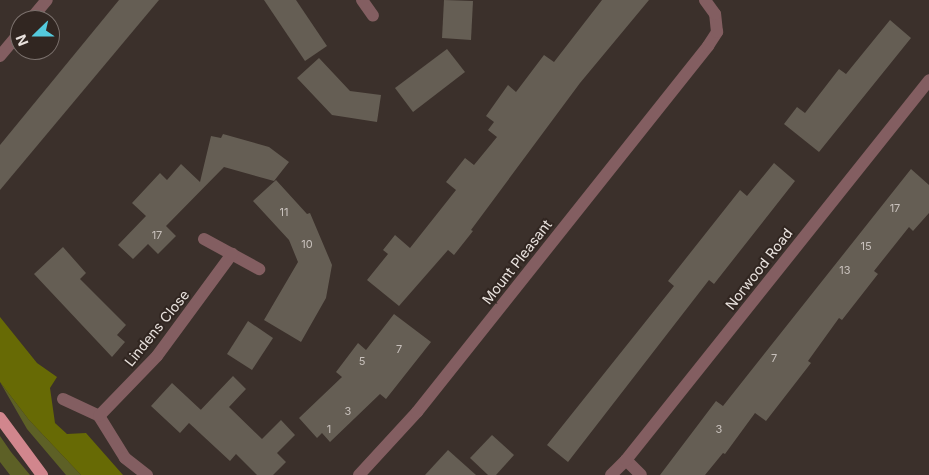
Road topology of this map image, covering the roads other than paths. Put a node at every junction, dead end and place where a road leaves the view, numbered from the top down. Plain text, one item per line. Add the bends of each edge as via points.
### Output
1 (47, 0) edge
2 (362, 0) edge
3 (705, 0) edge
4 (38, 10) edge
5 (372, 16) dead end
6 (10, 44) edge
7 (0, 56) edge
8 (929, 80) edge
9 (204, 239) dead end
10 (232, 254) junction
11 (259, 268) dead end
12 (63, 399) dead end
13 (99, 416) junction
14 (0, 418) edge
15 (626, 460) junction
16 (42, 475) edge
17 (146, 475) edge
18 (359, 475) edge
19 (611, 475) edge
20 (642, 475) edge

1 - 4 street
2 - 5 street
3 - 18 street, Mount Pleasant via 716,14 717,32 422,405
6 - 7 street
8 - 15 street, Norwood Road
9 - 10 street
10 - 11 street
10 - 13 street, Lindens Close via 157,356
12 - 13 street
13 - 17 street via 125,458
14 - 16 main road
15 - 19 street, Norwood Road
15 - 20 street

